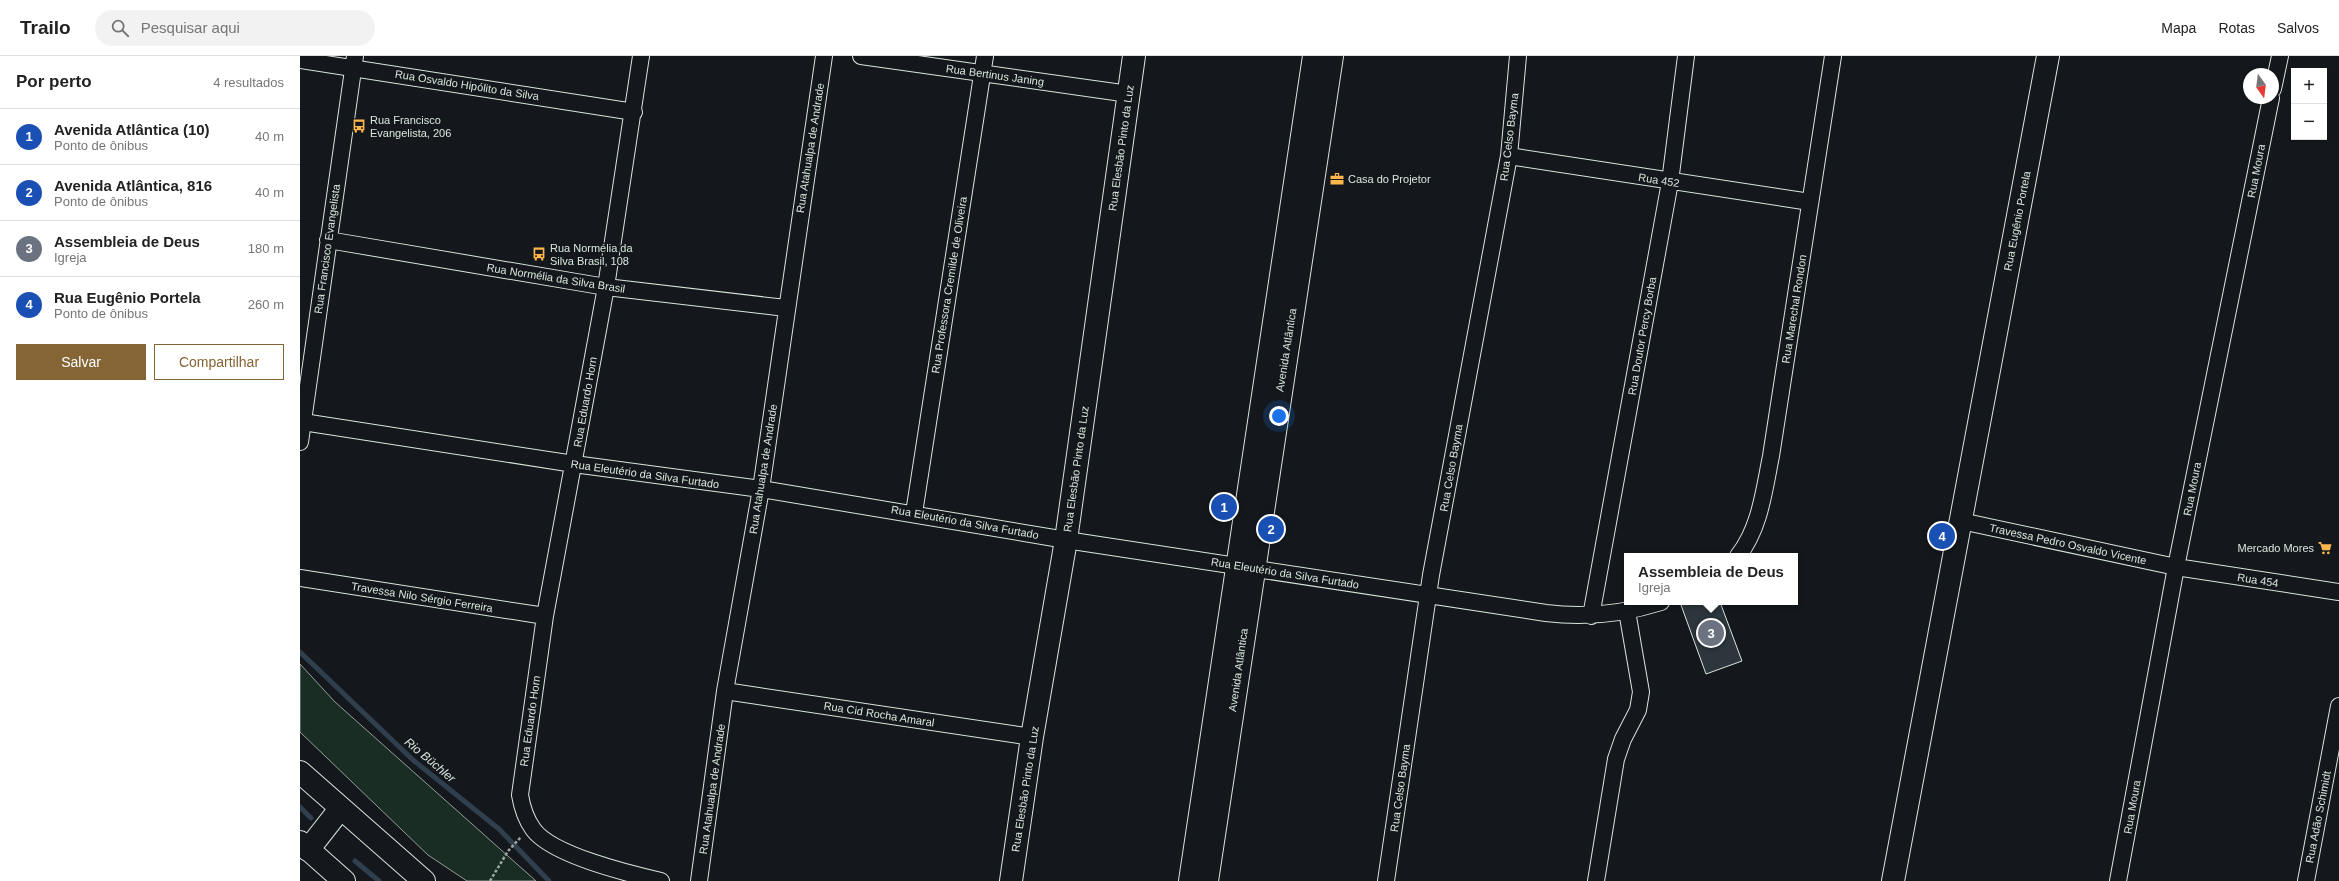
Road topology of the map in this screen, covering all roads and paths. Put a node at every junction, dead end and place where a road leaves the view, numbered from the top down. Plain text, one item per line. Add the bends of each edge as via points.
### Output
1 (641, 56) edge
2 (824, 56) edge
3 (861, 56) edge
4 (985, 56) edge
5 (1134, 56) edge
6 (1314, 56) edge
7 (1332, 56) edge
8 (1518, 56) edge
9 (1686, 56) edge
10 (1833, 56) edge
11 (2048, 56) edge
12 (2280, 56) edge
13 (300, 60) edge
14 (355, 62) edge
15 (2277, 68) edge
16 (983, 74) junction
17 (1129, 94) junction
18 (1316, 98) junction
19 (2270, 104) edge
20 (634, 112) junction
21 (1509, 156) junction
22 (1670, 182) junction
23 (1810, 202) junction
24 (328, 240) junction
25 (606, 287) junction
26 (786, 308) junction
27 (303, 422) junction
28 (300, 442) edge
29 (574, 464) junction
30 (761, 489) junction
31 (914, 513) junction
32 (1961, 521) junction
33 (1066, 540) junction
34 (1740, 553) edge
35 (1245, 567) junction
36 (2176, 567) junction
37 (300, 578) edge
38 (2339, 592) edge
39 (1428, 596) junction
40 (1650, 605) edge
41 (1627, 611) junction
42 (545, 616) junction
43 (1591, 616) junction
44 (725, 691) junction
45 (2339, 706) edge
46 (1032, 737) junction
47 (300, 772) edge
48 (1212, 791) junction
49 (340, 809) junction
50 (520, 838) dead end
51 (303, 851) edge
52 (344, 881) edge
53 (424, 881) edge
54 (490, 881) edge
55 (661, 881) edge
56 (699, 881) edge
57 (1011, 881) edge
58 (1190, 881) edge
59 (1207, 881) edge
60 (1386, 881) edge
61 (1596, 881) edge
62 (1892, 881) edge
63 (2118, 881) edge
64 (2306, 881) edge

1 - 20 street, Rua Eduardo Horn
2 - 26 street, Rua Atahualpa de Andrade
3 - 16 street, Rua Bertinus Janing
4 - 16 street, Rua Professora Cremilde de Oliveira
5 - 17 street, Rua Elesbão Pinto da Luz
6 - 18 street, Avenida Atlântica
7 - 18 street, Avenida Atlântica
8 - 21 street, Rua Celso Bayma
9 - 22 street, Rua Doutor Percy Borba
10 - 23 street, Rua Marechal Rondon
11 - 32 street, Rua Eugênio Portela
12 - 15 street
13 - 14 street, Rua Osvaldo Hipólito da Silva
14 - 20 street, Rua Osvaldo Hipólito da Silva
14 - 24 street, Rua Francisco Evangelista
16 - 17 street, Rua Bertinus Janing
16 - 31 street, Rua Professora Cremilde de Oliveira
17 - 33 street, Rua Elesbão Pinto da Luz
18 - 35 street, Avenida Atlântica
19 - 36 street, Rua Moura
20 - 25 street, Rua Eduardo Horn
21 - 22 street, Rua 452
21 - 39 street, Rua Celso Bayma
22 - 23 street, Rua 452
22 - 43 street, Rua Doutor Percy Borba
23 - 34 street, Rua Marechal Rondon via 1766,485 1752,532
24 - 25 street, Rua Normélia da Silva Brasil
24 - 27 street, Rua Francisco Evangelista
25 - 26 street, Rua Normélia da Silva Brasil
25 - 29 street, Rua Eduardo Horn
26 - 30 street, Rua Atahualpa de Andrade
27 - 28 street, Rua Francisco Evangelista
27 - 29 street, Rua Eleutério da Silva Furtado
29 - 30 street, Rua Eleutério da Silva Furtado
29 - 42 street, Rua Eduardo Horn
30 - 31 street, Rua Eleutério da Silva Furtado
30 - 44 street, Rua Atahualpa de Andrade
31 - 33 street, Rua Eleutério da Silva Furtado
32 - 36 street, Travessa Pedro Osvaldo Vicente
32 - 62 street, Rua Eugênio Portela
33 - 35 street, Rua Eleutério da Silva Furtado
33 - 46 street, Rua Elesbão Pinto da Luz
35 - 39 street, Rua Eleutério da Silva Furtado
35 - 48 street, Avenida Atlântica
36 - 38 street, Rua 454
36 - 63 street, Rua Moura
37 - 42 street, Travessa Nilo Sérgio Ferreira
39 - 43 street, Rua Eleutério da Silva Furtado via 1546,613
39 - 60 street, Rua Celso Bayma
40 - 41 street
41 - 43 street, Rua Eleutério da Silva Furtado
41 - 61 street via 1641,692 1638,710 1623,739 1616,760
42 - 55 street, Rua Eduardo Horn via 520,795 522,808 533,830 558,847 593,862
44 - 46 street, Rua Cid Rocha Amaral
44 - 56 street, Rua Atahualpa de Andrade
45 - 64 street, Rua Adão Schimidt
46 - 57 street, Rua Elesbão Pinto da Luz
47 - 49 street
48 - 58 street, Avenida Atlântica
48 - 59 street, Avenida Atlântica
49 - 51 street
49 - 53 street
50 - 54 path via 508,851
51 - 52 street

